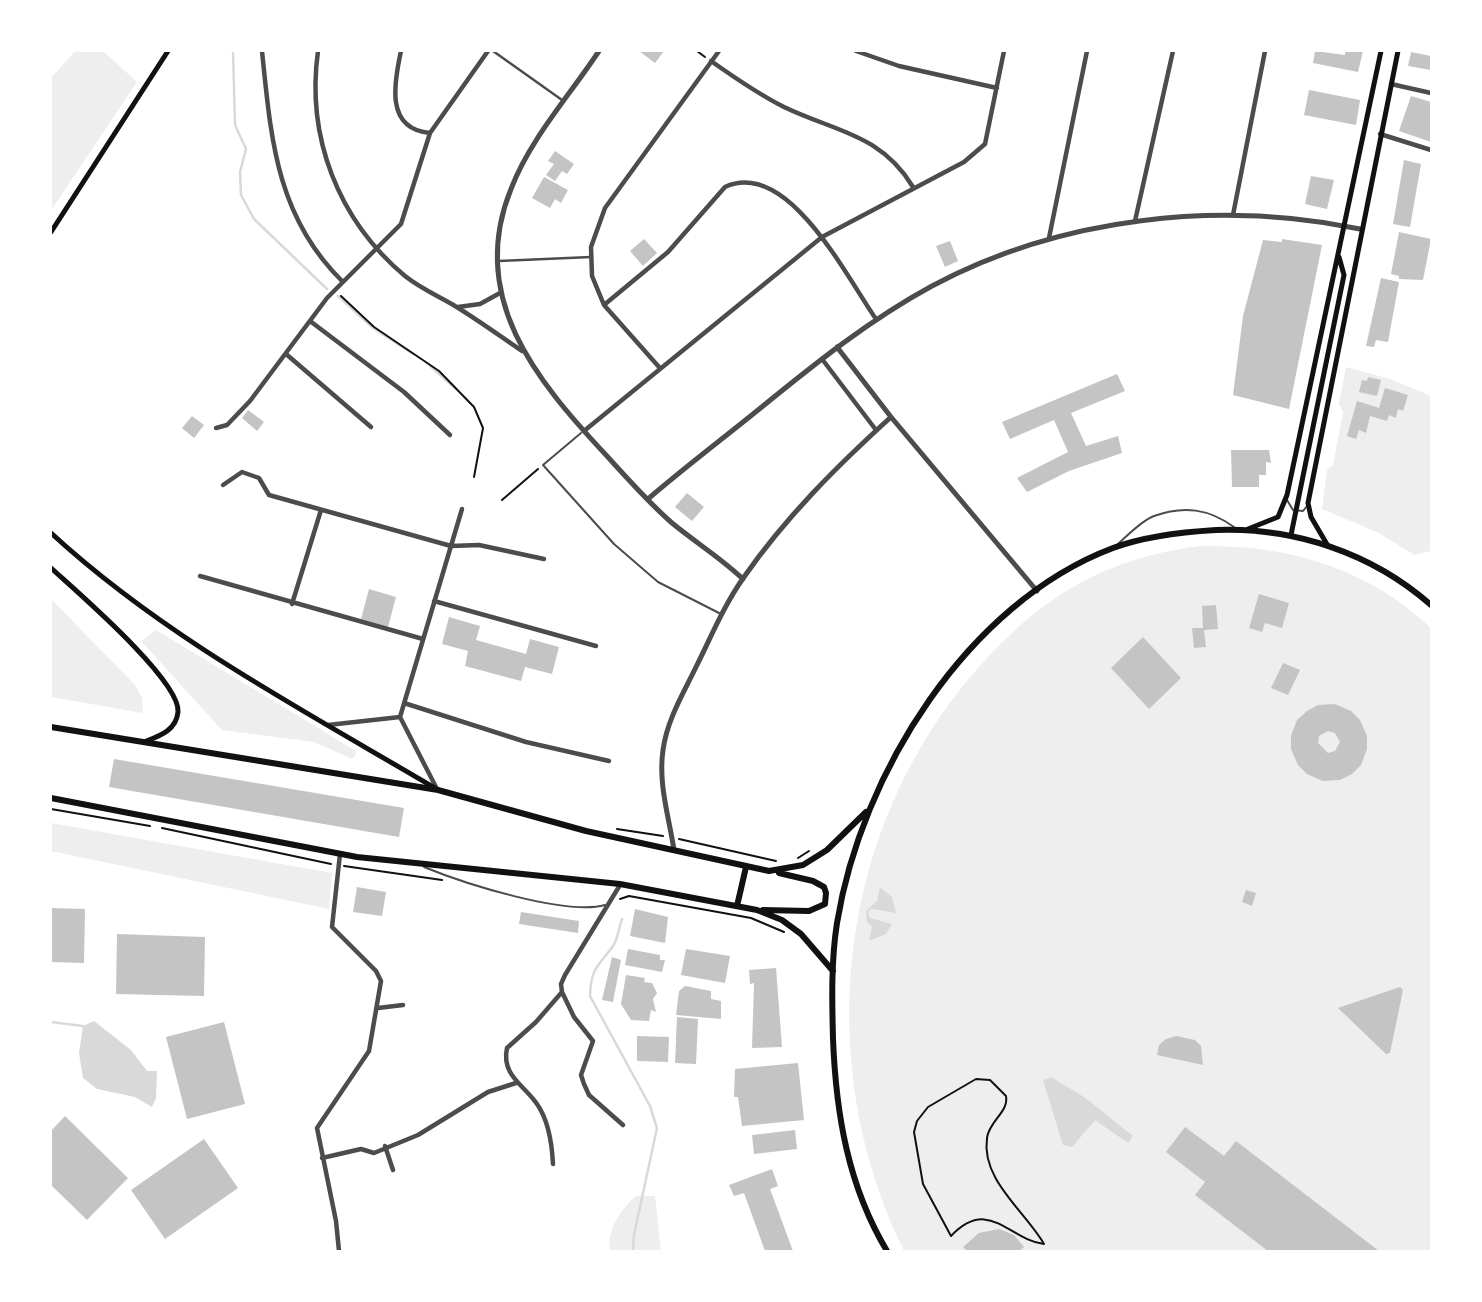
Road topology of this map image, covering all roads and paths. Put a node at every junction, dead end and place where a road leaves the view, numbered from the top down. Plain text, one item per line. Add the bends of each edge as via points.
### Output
1 (169, 51) edge
2 (262, 51) edge
3 (318, 51) edge
4 (401, 51) edge
5 (488, 51) edge
6 (494, 51) edge
7 (599, 51) edge
8 (697, 51) edge
9 (719, 51) edge
10 (856, 51) edge
11 (1003, 51) edge
12 (1087, 51) edge
13 (1173, 51) edge
14 (1265, 51) edge
15 (1381, 51) edge
16 (1398, 51) edge
17 (711, 61) junction
18 (1391, 84) junction
19 (997, 88) junction
20 (1431, 93) edge
21 (565, 102) junction
22 (430, 133) junction
23 (1380, 134) junction
24 (1431, 150) edge
25 (913, 187) junction
26 (1233, 215) junction
27 (1135, 221) junction
28 (1345, 226) junction
29 (1360, 229) junction
30 (51, 232) edge
31 (821, 237) junction
32 (1049, 239) junction
33 (377, 249) junction
34 (590, 257) junction
35 (1339, 257) junction
36 (497, 262) junction
37 (1354, 262) junction
38 (1344, 275) junction
39 (342, 282) junction
40 (335, 289) junction
41 (500, 293) junction
42 (604, 305) junction
43 (457, 307) junction
44 (876, 319) junction
45 (309, 321) junction
46 (837, 347) junction
47 (522, 351) junction
48 (286, 354) junction
49 (822, 359) junction
50 (659, 367) junction
51 (891, 417) junction
52 (371, 427) dead end
53 (216, 428) dead end
54 (584, 430) junction
55 (876, 430) junction
56 (450, 435) dead end
57 (543, 465) junction
58 (474, 477) dead end
59 (223, 485) dead end
60 (1287, 495) junction
61 (648, 499) junction
62 (502, 500) dead end
63 (1297, 502) junction
64 (1308, 503) junction
65 (462, 509) dead end
66 (321, 510) junction
67 (1296, 511) junction
68 (1241, 530) junction
69 (51, 533) edge
70 (1291, 535) junction
71 (451, 546) junction
72 (1328, 546) junction
73 (1112, 548) junction
74 (544, 559) dead end
75 (51, 568) edge
76 (200, 576) dead end
77 (743, 579) junction
78 (1037, 591) junction
79 (435, 601) junction
80 (292, 604) junction
81 (1431, 604) edge
82 (722, 614) junction
83 (423, 639) junction
84 (596, 646) dead end
85 (404, 703) junction
86 (400, 717) junction
87 (327, 725) junction
88 (51, 727) edge
89 (144, 742) junction
90 (609, 761) dead end
91 (438, 790) junction
92 (51, 798) edge
93 (870, 808) junction
94 (51, 809) edge
95 (672, 838) junction
96 (674, 850) junction
97 (809, 851) dead end
98 (340, 854) junction
99 (797, 859) dead end
100 (413, 862) junction
101 (785, 862) dead end
102 (339, 865) junction
103 (746, 867) junction
104 (769, 871) junction
105 (452, 883) dead end
106 (620, 884) junction
107 (606, 905) junction
108 (737, 906) junction
109 (757, 910) junction
110 (793, 936) dead end
111 (833, 971) junction
112 (562, 992) junction
113 (403, 1005) dead end
114 (378, 1008) junction
115 (516, 1083) junction
116 (623, 1125) dead end
117 (385, 1146) junction
118 (322, 1158) junction
119 (553, 1164) dead end
120 (393, 1170) dead end
121 (1044, 1244) joint
122 (339, 1251) edge
123 (887, 1251) edge

1 - 30 main road
2 - 39 street via 270,137 283,188 314,247
3 - 33 street via 316,100 323,153 342,198
4 - 22 street via 398,115 404,125
5 - 22 street
6 - 21 street
7 - 21 street
8 - 17 path
9 - 17 street
10 - 19 street via 899,66
11 - 19 street
12 - 32 street
13 - 27 street
14 - 26 street
15 - 28 main road
16 - 18 main road
17 - 25 street via 761,96 872,143 894,161
17 - 34 street via 605,208
18 - 20 street
18 - 23 main road
19 - 25 street via 989,131 979,151
21 - 36 street via 511,188 500,224
22 - 33 street via 404,217
23 - 24 street
23 - 29 main road
25 - 31 street
26 - 27 street
26 - 28 street
27 - 32 street
28 - 29 street
28 - 35 main road
29 - 37 main road
31 - 42 street via 806,217 776,193 749,182 735,182 714,196 668,252
31 - 44 street
31 - 50 street
32 - 44 street via 969,268
33 - 39 street
33 - 43 street via 406,277
34 - 36 street
34 - 42 street
35 - 38 main road
35 - 60 main road
36 - 41 street
37 - 38 main road
37 - 64 main road
38 - 63 main road
39 - 40 street
40 - 45 street
40 - 58 path via 374,327 439,371 474,407 483,428
41 - 43 street via 480,304
41 - 47 street
42 - 50 street
43 - 47 street
44 - 46 street
45 - 48 street
45 - 56 street via 404,392
46 - 49 street
46 - 51 street
47 - 54 street
48 - 52 street
48 - 53 street via 250,401 227,425
49 - 55 street
49 - 61 street
50 - 54 street
51 - 55 street
51 - 78 street
54 - 57 lane
54 - 61 street
55 - 77 street via 803,504
57 - 62 path
57 - 82 lane via 614,544 658,582
59 - 66 street via 242,472 259,478 269,495
60 - 67 lane via 1289,506
60 - 68 main road via 1278,517
61 - 77 street
63 - 64 main road via 1301,508
63 - 67 main road
64 - 67 lane via 1303,511
64 - 72 main road
65 - 71 street
66 - 71 street
66 - 80 street
67 - 70 main road
68 - 70 main road
68 - 73 main road via 1168,535
68 - 73 lane via 1207,510 1181,512 1154,516
69 - 87 main road via 131,599
70 - 72 main road
71 - 74 street via 479,545
71 - 79 street
72 - 81 main road via 1379,569
73 - 78 main road
75 - 89 main road via 154,667 172,691 178,708 173,725
76 - 80 street
77 - 82 street
78 - 93 main road via 994,627 943,682 902,742
79 - 83 street
79 - 84 street
80 - 83 street
82 - 95 street via 666,733 661,775
83 - 85 street
85 - 86 street
85 - 90 street via 526,742
86 - 87 street
86 - 91 street
87 - 91 main road
88 - 89 main road
89 - 91 main road
91 - 96 main road
92 - 98 main road
93 - 104 main road via 827,850 788,870
93 - 111 main road via 846,880
94 - 102 path
95 - 96 street
95 - 101 path
96 - 103 main road
97 - 99 path
98 - 100 main road
98 - 102 street
100 - 106 main road
100 - 107 lane via 496,890 580,907
102 - 105 path
102 - 114 street via 332,927 380,976
103 - 104 main road
103 - 108 main road
104 - 109 main road via 819,883 827,900 821,908 809,911
106 - 107 street
106 - 108 main road
107 - 110 path via 629,896 751,918
107 - 112 street via 562,981
108 - 109 main road
109 - 111 main road via 801,934
111 - 123 main road via 834,1072 840,1122 861,1198
112 - 115 street via 507,1048 506,1060
112 - 116 street via 593,1041 581,1075 589,1095
113 - 114 street
114 - 118 street via 369,1051 317,1128
115 - 117 street via 488,1092 418,1135
115 - 119 street via 537,1104
117 - 118 street via 369,1154 361,1149
117 - 120 street
118 - 122 street
121 - 121 path via 1028,1219 1014,1208 986,1159 988,1131 1007,1104 1001,1087 987,1079 970,1080 928,1107 917,1121 914,1132 923,1184 951,1236 966,1223 988,1220

